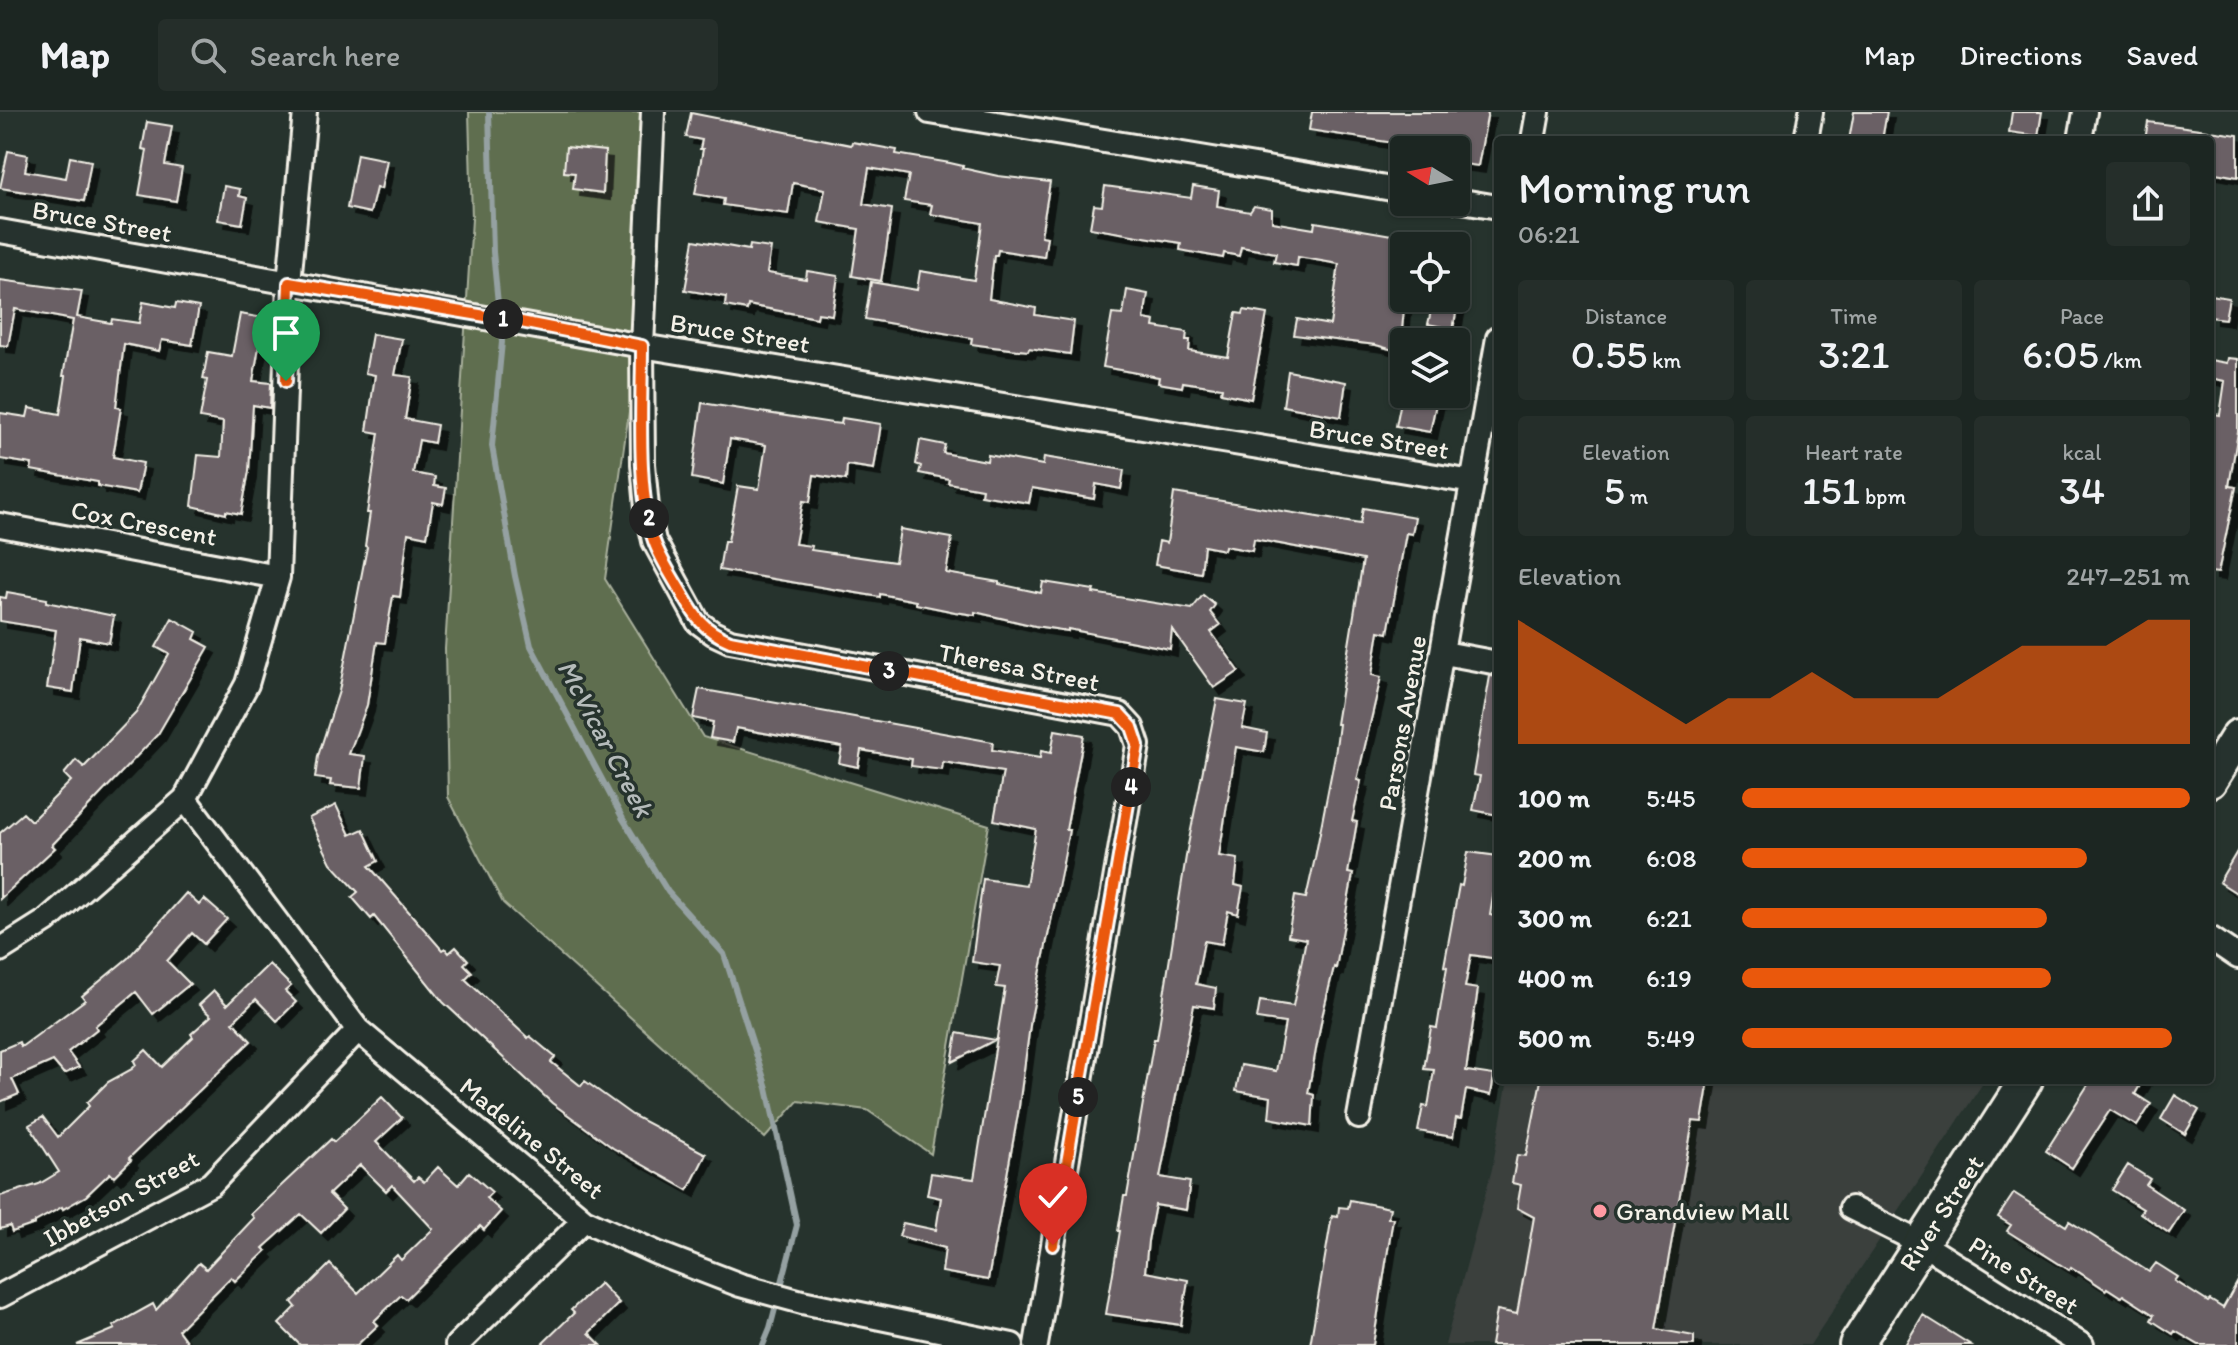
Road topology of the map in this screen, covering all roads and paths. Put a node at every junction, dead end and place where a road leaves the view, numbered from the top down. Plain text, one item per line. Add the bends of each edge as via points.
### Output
1 (305, 112) edge
2 (653, 112) edge
3 (930, 112) edge
4 (1538, 112) edge
5 (1811, 112) edge
6 (2085, 112) edge
7 (1534, 136) edge
8 (1807, 136) edge
9 (2081, 136) edge
10 (1390, 189) edge
11 (1470, 202) edge
12 (1494, 206) edge
13 (0, 231) edge
14 (289, 283) junction
15 (642, 346) junction
16 (1494, 361) edge
17 (1473, 482) junction
18 (0, 525) edge
19 (278, 577) junction
20 (1444, 653) junction
21 (1494, 662) edge
22 (2238, 736) edge
23 (2214, 775) edge
24 (185, 799) junction
25 (2214, 941) edge
26 (0, 950) edge
27 (2238, 957) edge
28 (358, 1030) junction
29 (2023, 1084) edge
30 (1359, 1117) dead end
31 (1851, 1208) dead end
32 (584, 1220) junction
33 (1921, 1243) junction
34 (0, 1296) edge
35 (457, 1345) edge
36 (1012, 1345) edge
37 (1036, 1345) edge
38 (1856, 1345) edge
39 (2082, 1345) edge

1 - 14 street
2 - 15 street, Theresa Street
3 - 10 street
4 - 7 street
5 - 8 street
6 - 9 street
11 - 12 street
13 - 14 street, Bruce Street
14 - 15 street, Bruce Street
14 - 19 street
15 - 17 street, Bruce Street
15 - 37 street, Theresa Street via 647,508 654,541 698,622 730,641 1120,714 1132,727 1138,745
16 - 17 street, Parsons Avenue
17 - 20 street, Parsons Avenue
18 - 19 street, Cox Crescent
19 - 24 street via 247,684
20 - 21 street
20 - 30 street, Parsons Avenue
22 - 23 main road
24 - 26 street via 46,921
24 - 28 street, Madeline Street
25 - 27 street
28 - 32 street, Madeline Street
28 - 34 street, Ibbetson Street via 211,1184
29 - 33 main road, River Street
31 - 33 street, Pine Street
32 - 35 street
32 - 36 street, Madeline Street via 740,1285
33 - 38 main road, River Street
33 - 39 street, Pine Street

